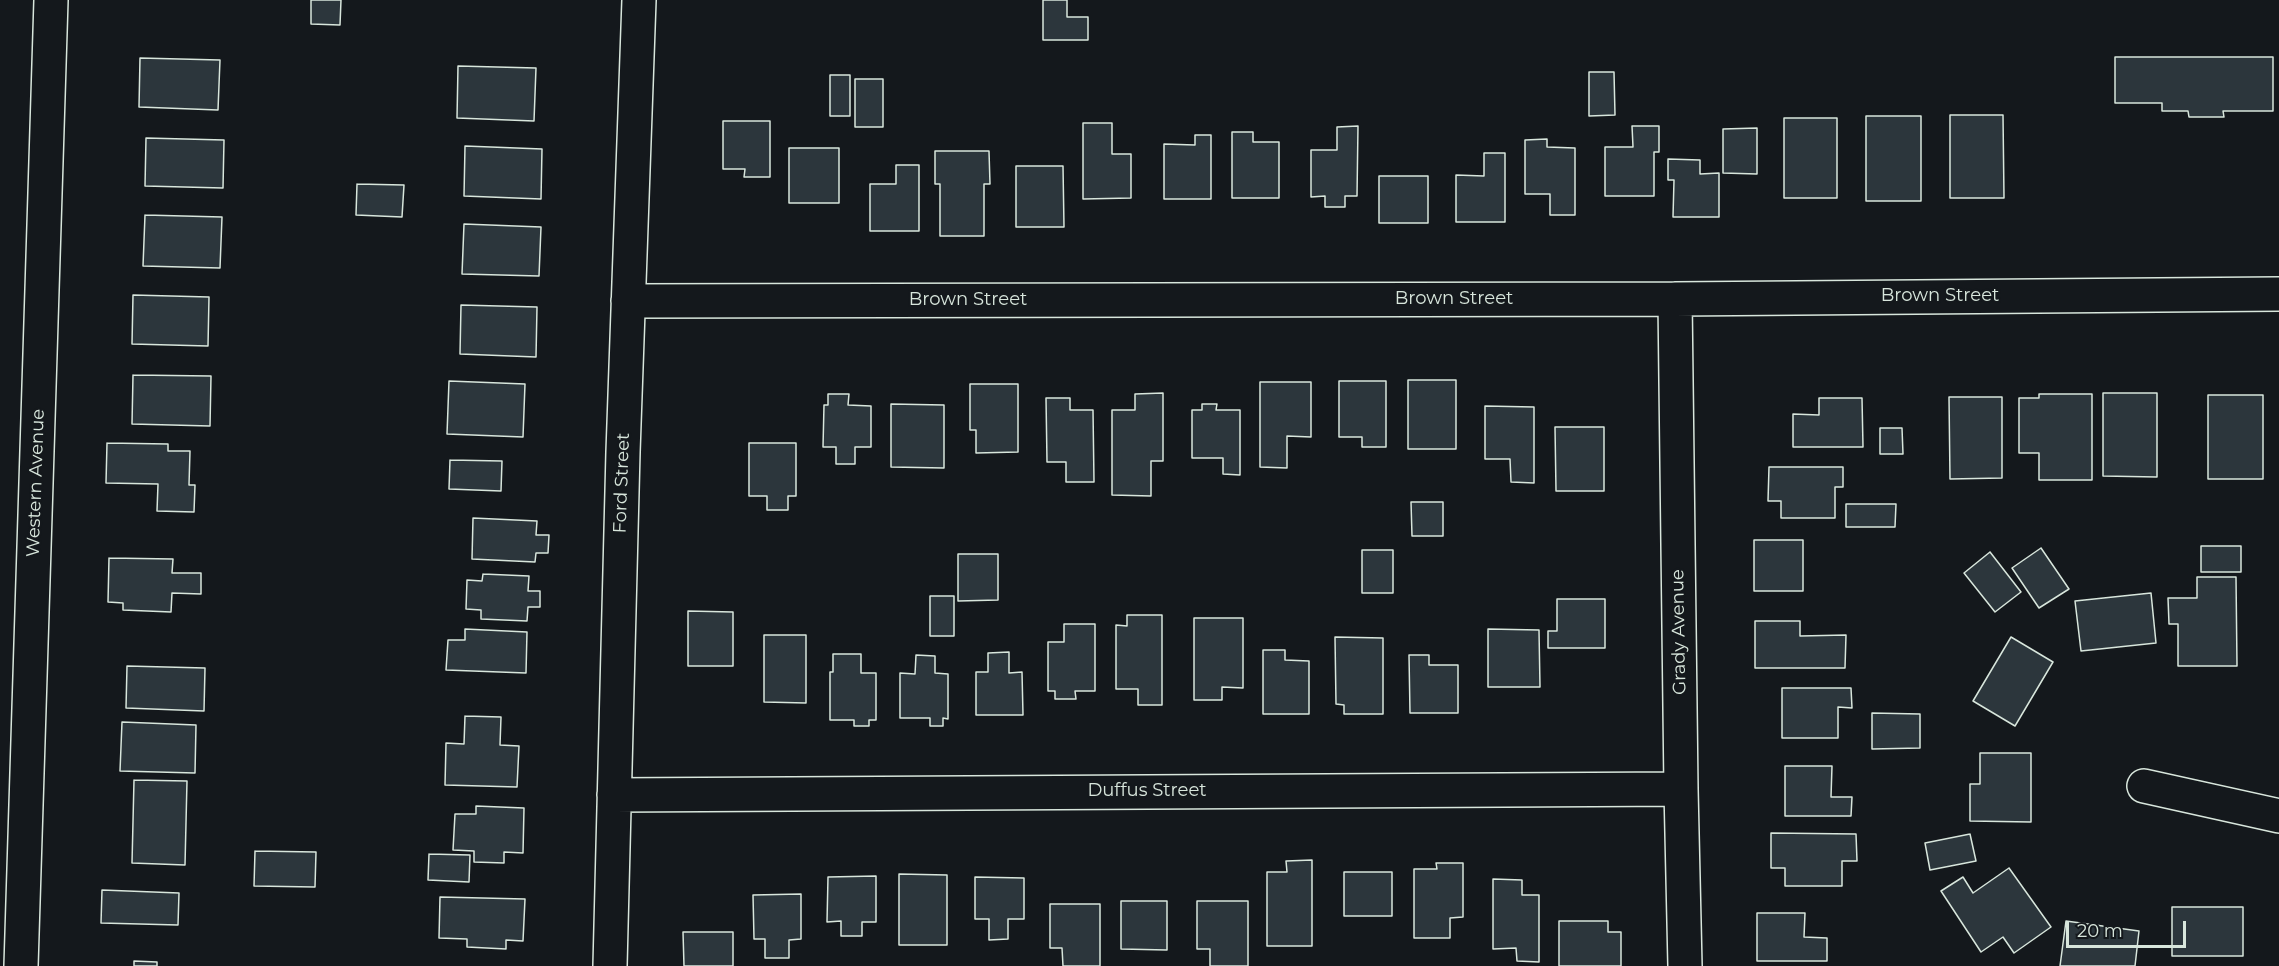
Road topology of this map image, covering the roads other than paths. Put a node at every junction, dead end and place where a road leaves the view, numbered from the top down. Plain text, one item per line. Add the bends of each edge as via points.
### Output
1 (51, 0) edge
2 (639, 0) edge
3 (2279, 294) edge
4 (1675, 299) junction
5 (628, 301) junction
6 (2144, 786) dead end
7 (1681, 789) junction
8 (614, 795) junction
9 (2279, 816) edge
10 (21, 966) edge
11 (610, 966) edge
12 (1685, 966) edge

1 - 10 street, Western Avenue
2 - 5 street, Ford Street
3 - 4 street, Brown Street
4 - 5 street, Brown Street
4 - 7 street, Grady Avenue
5 - 8 street, Ford Street
6 - 9 street
7 - 8 street, Duffus Street
7 - 12 street, Grady Avenue
8 - 11 street, Ford Street

